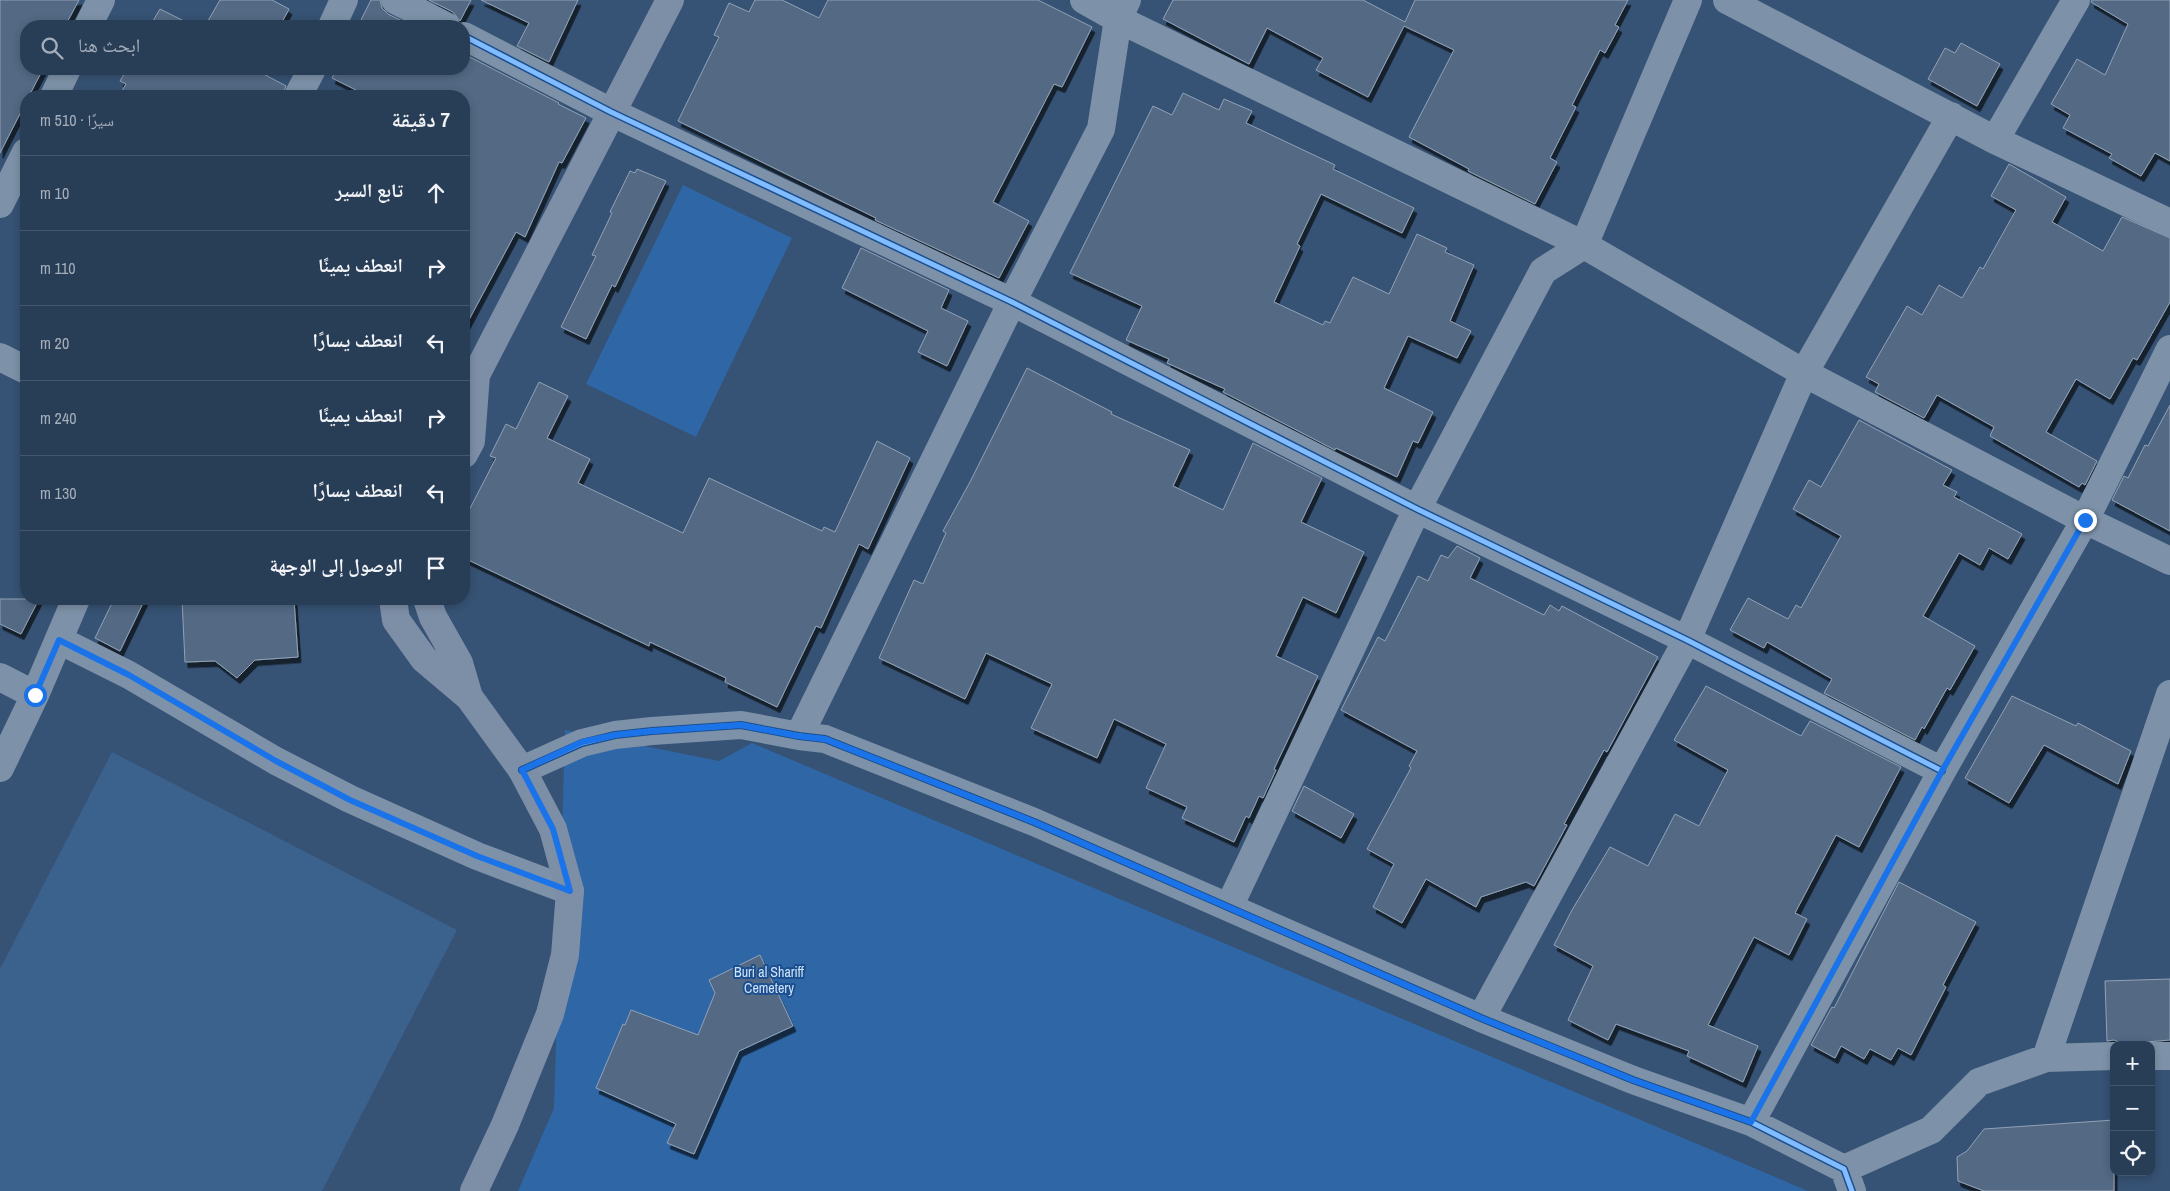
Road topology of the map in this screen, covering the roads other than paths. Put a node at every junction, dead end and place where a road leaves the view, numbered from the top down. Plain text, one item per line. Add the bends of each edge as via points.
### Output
1 (101, 0) edge
2 (344, 0) edge
3 (395, 0) edge
4 (670, 0) edge
5 (1084, 0) edge
6 (1688, 0) edge
7 (1727, 0) edge
8 (2076, 0) edge
9 (1123, 10) edge
10 (91, 20) edge
11 (335, 20) edge
12 (434, 20) edge
13 (470, 39) edge
14 (64, 75) edge
15 (309, 75) edge
16 (57, 90) edge
17 (301, 90) edge
18 (610, 112) junction
19 (1951, 116) junction
20 (1995, 140) junction
21 (20, 164) edge
22 (0, 204) edge
23 (2170, 223) edge
24 (1584, 245) junction
25 (1012, 302) junction
26 (2170, 349) edge
27 (0, 356) edge
28 (20, 367) edge
29 (1804, 373) junction
30 (470, 383) edge
31 (470, 443) edge
32 (1417, 509) junction
33 (2085, 520) junction
34 (2170, 561) edge
35 (74, 605) edge
36 (393, 605) edge
37 (429, 605) edge
38 (59, 640) junction
39 (1687, 640) junction
40 (0, 677) edge
41 (2170, 694) edge
42 (35, 695) junction
43 (469, 697) junction
44 (798, 736) junction
45 (0, 768) edge
46 (522, 770) junction
47 (1942, 771) junction
48 (570, 891) junction
49 (1229, 908) junction
50 (1481, 1018) junction
51 (2110, 1056) edge
52 (2155, 1056) edge
53 (2170, 1056) edge
54 (2046, 1058) junction
55 (1751, 1122) junction
56 (1848, 1180) edge
57 (474, 1191) edge

1 - 10 street
2 - 11 street
3 - 12 street
4 - 18 main road
5 - 9 street
6 - 24 street
7 - 19 street
8 - 20 street
9 - 24 street
9 - 25 street via 1101,129
13 - 18 street
14 - 16 street
15 - 17 street
18 - 25 street
18 - 30 main road
19 - 20 street
19 - 29 street
20 - 23 street
21 - 22 street
24 - 29 street
24 - 32 street via 1543,272
25 - 32 street
25 - 44 street
26 - 33 street
27 - 28 street
29 - 33 street
29 - 39 street
30 - 31 main road
32 - 39 street
32 - 49 street
33 - 34 street
33 - 47 street
35 - 38 street
36 - 43 main road via 396,620 424,659
37 - 43 main road via 459,663
38 - 42 street
38 - 48 street via 129,675 350,800 459,849
39 - 47 street
39 - 50 street
40 - 42 street
41 - 54 street
42 - 45 street
43 - 46 main road
44 - 46 street via 741,725 624,734 582,742
44 - 49 street via 825,739 928,779
46 - 48 main road via 553,829
47 - 55 street
48 - 57 main road via 565,955 550,1014
49 - 50 street
50 - 55 street via 1633,1080
51 - 54 street
52 - 53 street
54 - 56 street via 1979,1082 1932,1130
55 - 56 street

